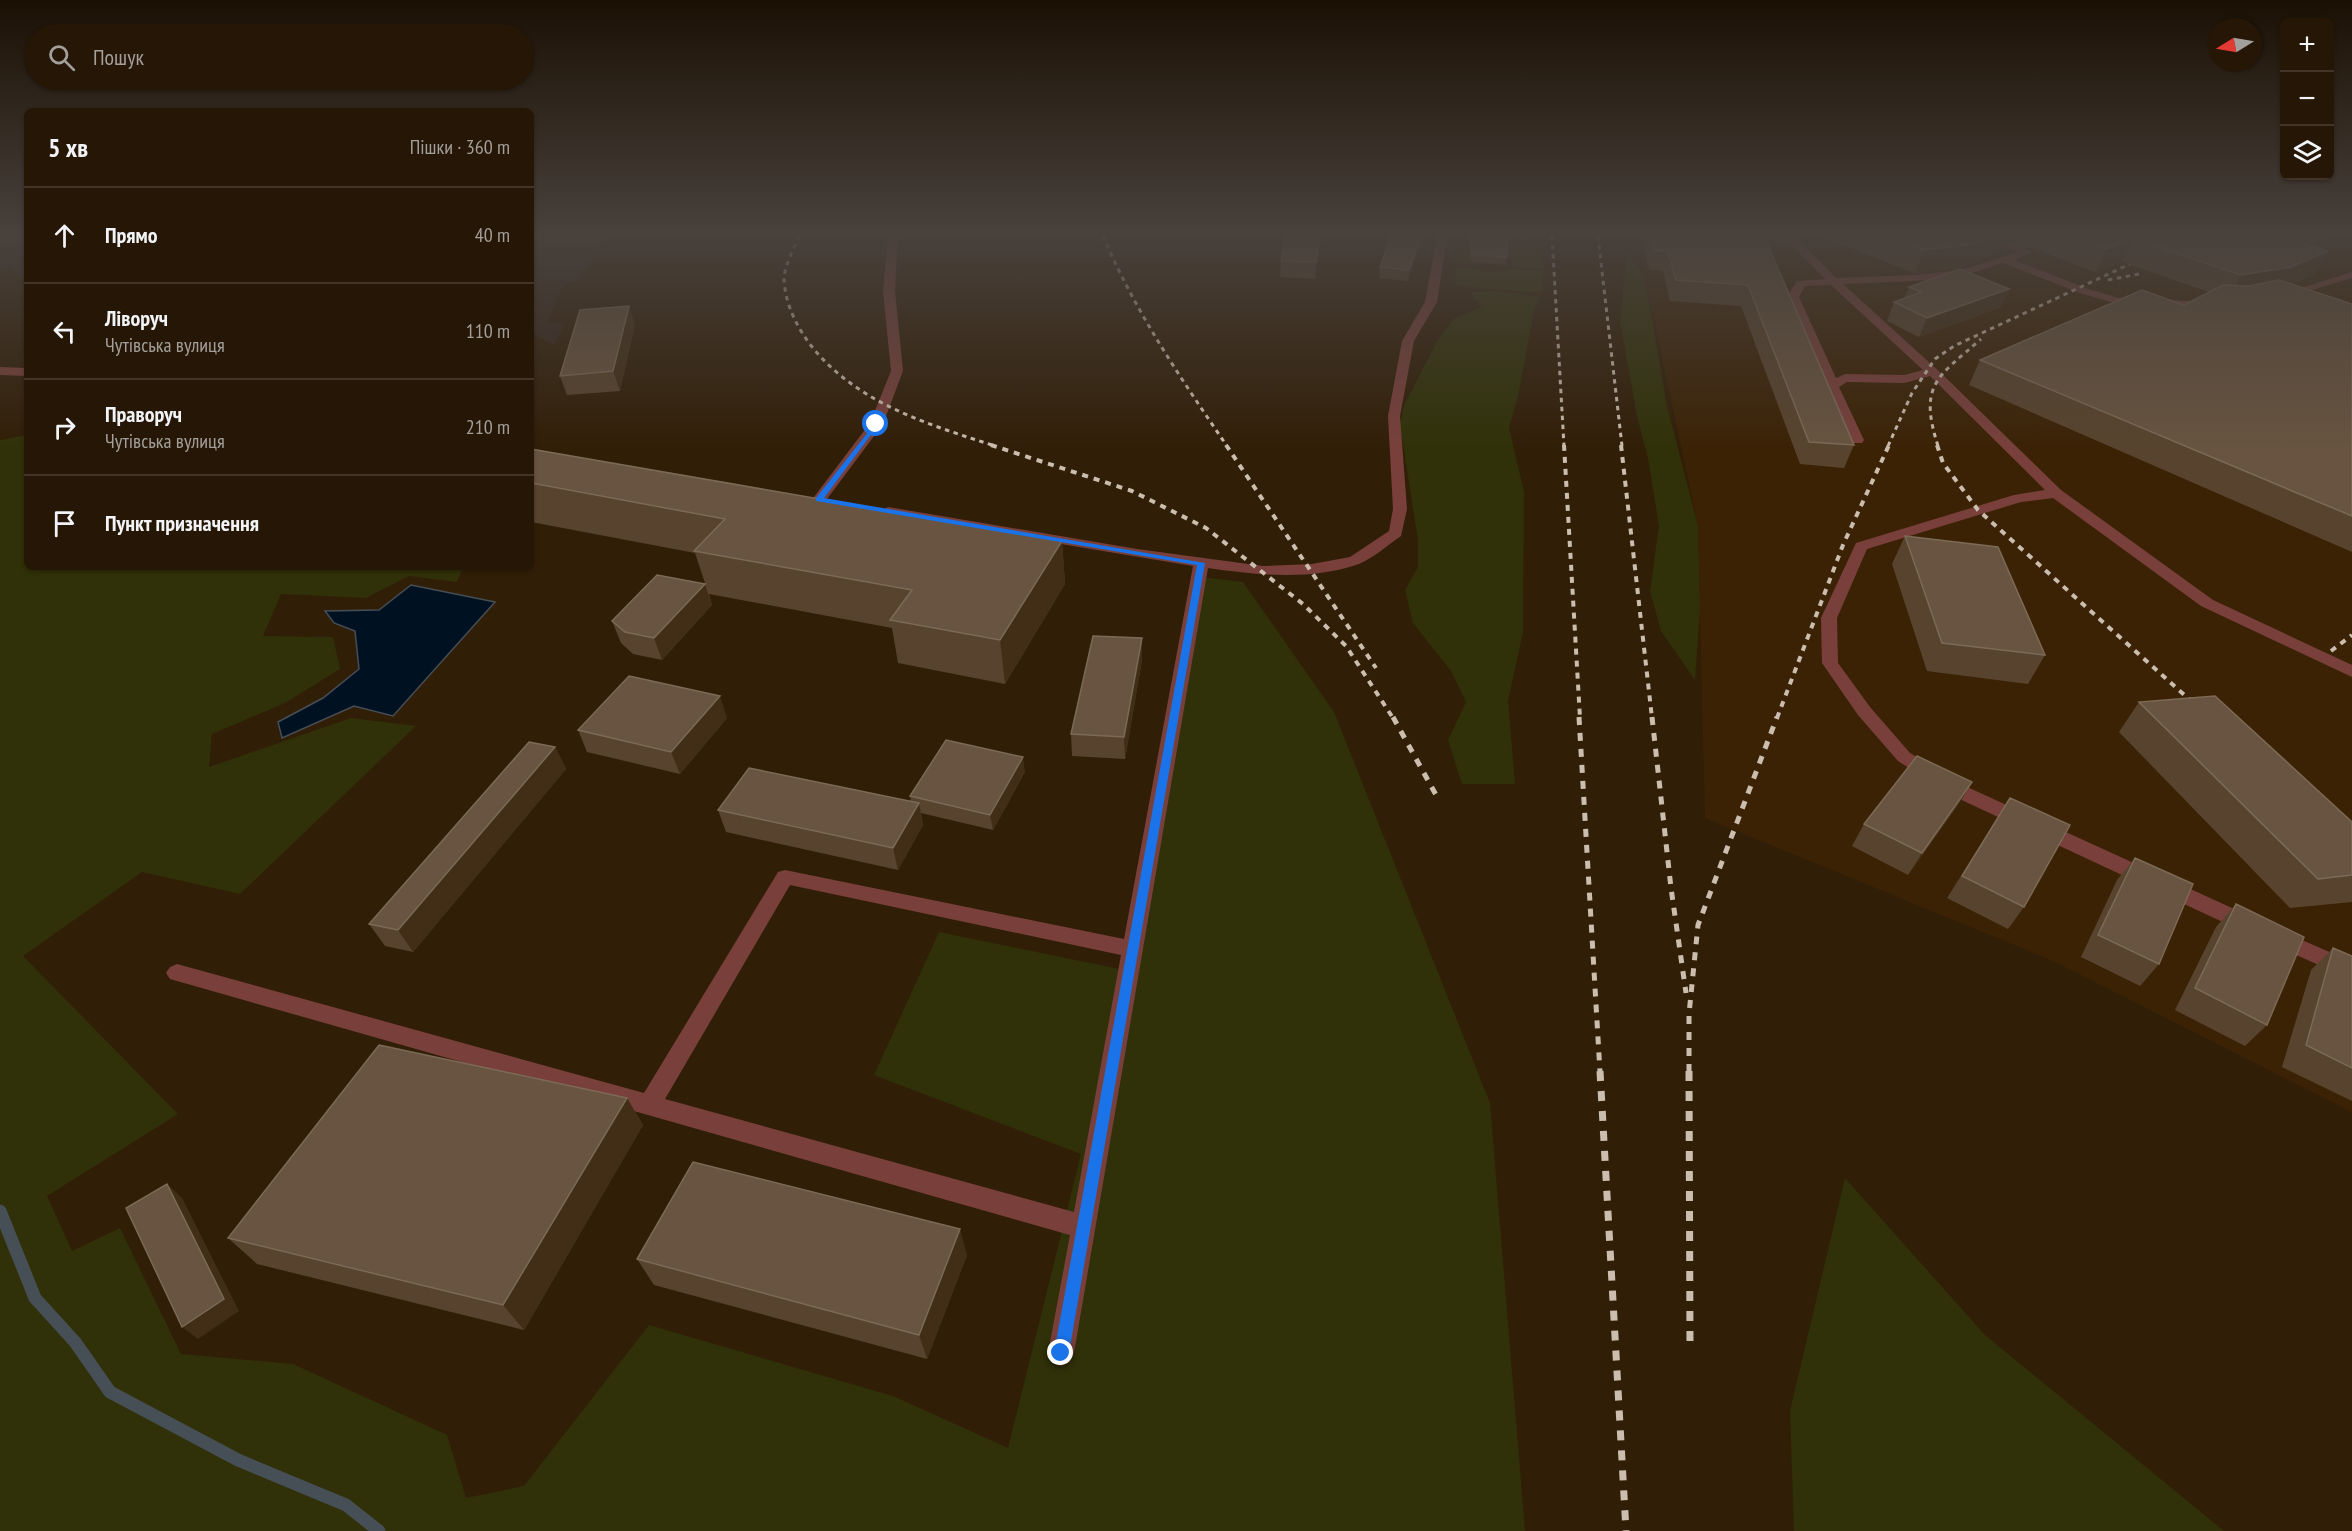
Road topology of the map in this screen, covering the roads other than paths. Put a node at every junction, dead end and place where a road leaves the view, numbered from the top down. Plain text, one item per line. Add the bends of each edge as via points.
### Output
1 (891, 307) edge
2 (1428, 307) edge
3 (1798, 307) edge
4 (1861, 307) edge
5 (0, 371) edge
6 (24, 372) edge
7 (1931, 372) junction
8 (1833, 385) junction
9 (1857, 440) dead end
10 (2056, 493) junction
11 (819, 500) edge
12 (878, 510) edge
13 (1201, 563) junction
14 (2352, 672) edge
15 (1133, 949) junction
16 (2352, 972) edge
17 (177, 973) dead end
18 (649, 1105) junction
19 (1084, 1227) junction
20 (1061, 1353) dead end

1 - 11 street via 897,371 876,424
2 - 13 street via 1408,341 1394,417 1400,509 1396,533 1355,560 1330,566 1263,571
3 - 8 street
4 - 7 street
5 - 6 street
7 - 8 street via 1904,379 1845,378
7 - 10 street
8 - 9 street
10 - 14 street via 2207,603
10 - 16 street via 2019,498 1862,546 1829,618 1830,663 1904,757 1959,791
12 - 13 street
13 - 15 street
15 - 18 street via 785,877
15 - 19 street
17 - 18 street
18 - 19 street
19 - 20 street

